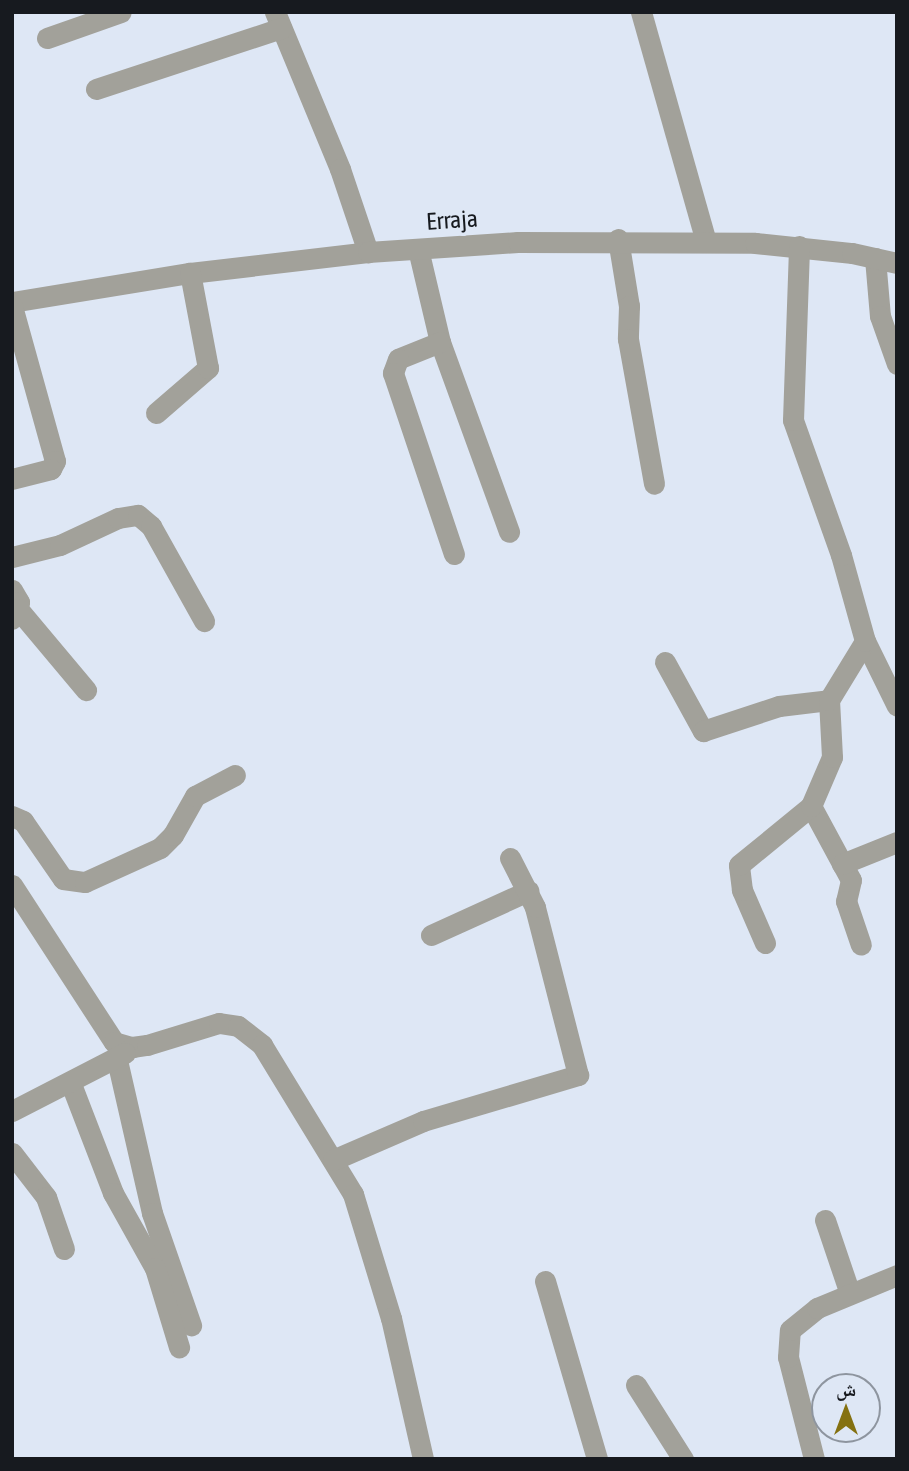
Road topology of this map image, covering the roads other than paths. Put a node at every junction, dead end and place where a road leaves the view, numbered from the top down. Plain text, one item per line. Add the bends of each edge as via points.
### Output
1 (121, 12) edge
2 (641, 12) edge
3 (278, 20) edge
4 (47, 38) dead end
5 (96, 89) dead end
6 (618, 239) junction
7 (706, 241) junction
8 (799, 247) junction
9 (418, 249) junction
10 (368, 252) junction
11 (875, 258) junction
12 (897, 263) edge
13 (190, 273) junction
14 (12, 304) edge
15 (440, 342) junction
16 (897, 364) edge
17 (156, 414) dead end
18 (12, 479) edge
19 (654, 484) dead end
20 (509, 532) dead end
21 (454, 554) dead end
22 (12, 557) edge
23 (14, 606) edge
24 (204, 621) dead end
25 (865, 641) junction
26 (665, 662) dead end
27 (86, 690) dead end
28 (829, 700) junction
29 (897, 706) edge
30 (235, 775) dead end
31 (811, 806) junction
32 (12, 816) edge
33 (897, 842) edge
34 (510, 858) dead end
35 (842, 864) junction
36 (12, 885) edge
37 (528, 891) junction
38 (432, 935) dead end
39 (765, 943) dead end
40 (861, 945) dead end
41 (124, 1054) junction
42 (71, 1084) junction
43 (12, 1111) edge
44 (12, 1153) edge
45 (333, 1160) junction
46 (825, 1220) dead end
47 (64, 1249) dead end
48 (897, 1275) edge
49 (545, 1281) dead end
50 (850, 1294) junction
51 (191, 1325) dead end
52 (179, 1347) dead end
53 (636, 1385) dead end
54 (423, 1459) edge
55 (597, 1459) edge
56 (683, 1459) edge
57 (814, 1459) edge

1 - 4 street
2 - 7 street
3 - 5 street
3 - 10 street via 341,169
6 - 7 street, Erraja
6 - 9 street, Erraja
6 - 19 street via 629,306 628,339
7 - 8 street, Erraja
8 - 11 street, Erraja
8 - 25 street via 793,420 841,555
9 - 10 street, Erraja
9 - 15 street
10 - 13 street, Erraja
11 - 12 street, Erraja
11 - 16 street via 880,316
13 - 14 street, Erraja
13 - 17 street via 208,368
14 - 18 street via 55,461 51,469
15 - 20 street
15 - 21 street via 398,359 393,373
22 - 24 street via 60,545 118,518 138,514 151,526
23 - 27 street
25 - 28 street
25 - 29 street
26 - 28 street via 703,731 779,706
28 - 31 street via 832,757
30 - 32 street via 195,796 173,835 160,848 85,882 63,879 23,821
31 - 35 street
31 - 39 street via 739,865 742,890
33 - 35 street
34 - 37 street
35 - 40 street via 851,880 846,901
36 - 41 street via 46,932 105,1033
37 - 38 street
37 - 45 street via 578,1075 423,1121
41 - 42 street
41 - 45 street via 200,1026 239,1026 262,1045
41 - 51 street via 152,1213
42 - 43 street
42 - 52 street via 113,1193 155,1268
44 - 47 street via 46,1197
45 - 54 street via 353,1194 369,1240
46 - 50 street
48 - 50 street
49 - 55 street
50 - 57 street via 803,1316 790,1330 788,1357
53 - 56 street

